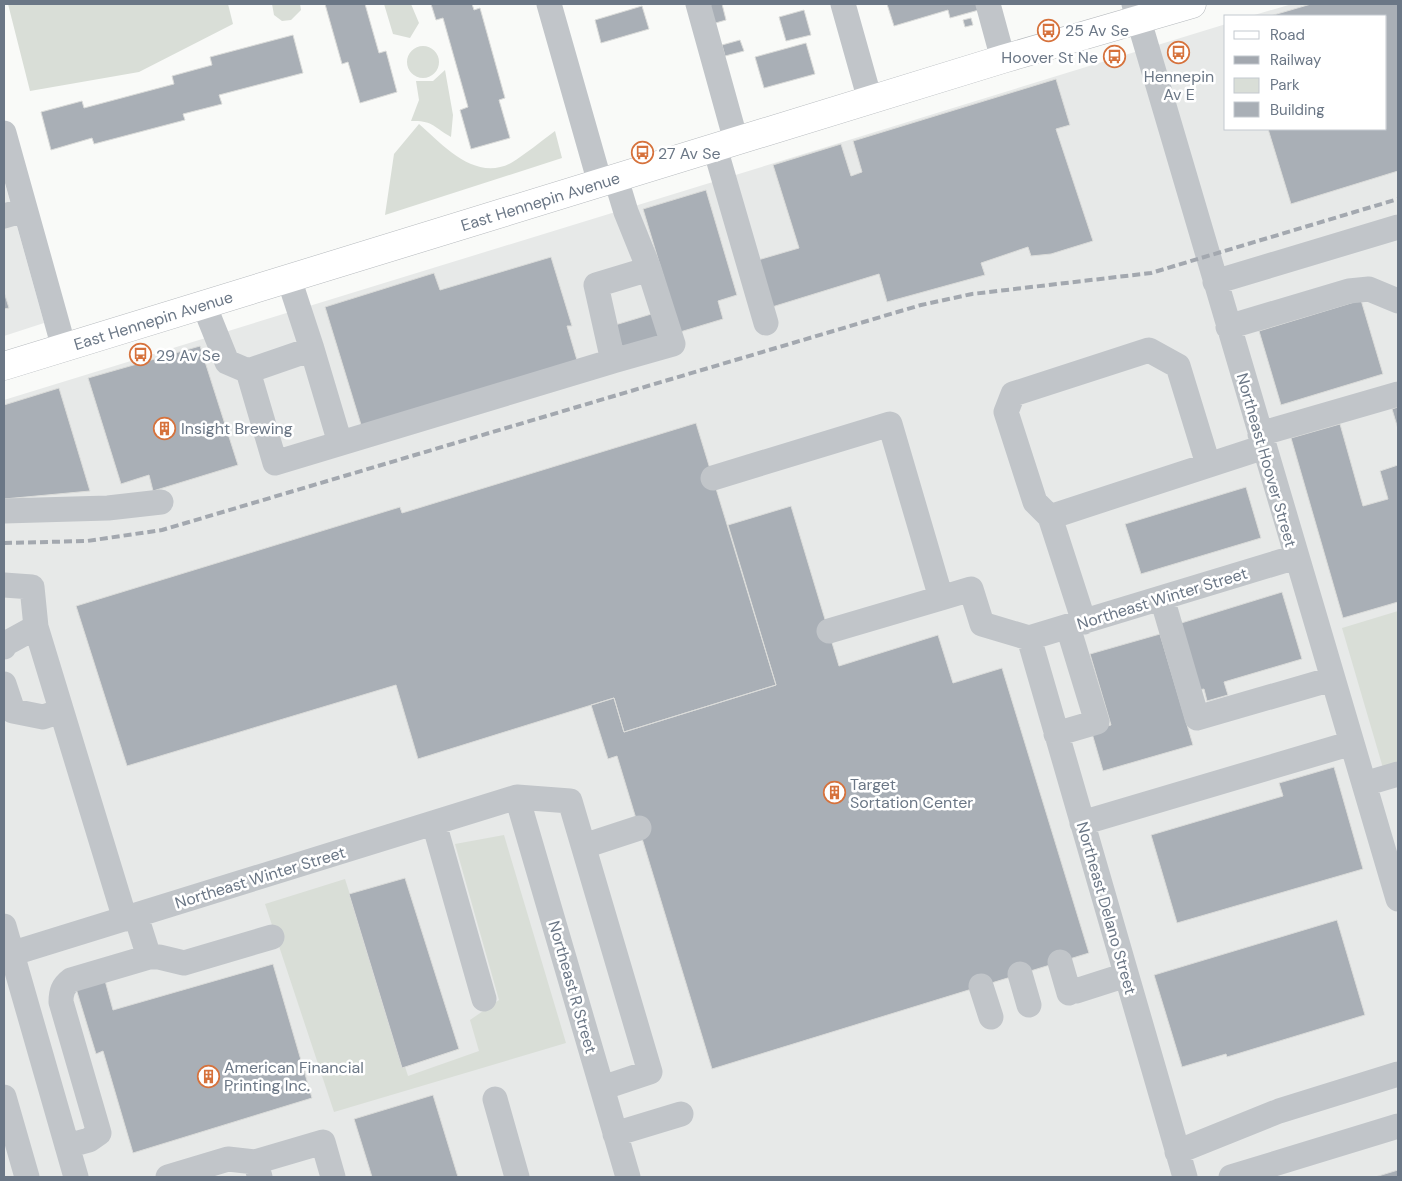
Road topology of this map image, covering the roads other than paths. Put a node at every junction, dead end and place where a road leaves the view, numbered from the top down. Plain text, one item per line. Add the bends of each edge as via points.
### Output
1 (549, 4) edge
2 (698, 4) edge
3 (843, 4) edge
4 (988, 4) edge
5 (1192, 4) edge
6 (1136, 12) edge
7 (1004, 59) junction
8 (870, 100) junction
9 (4, 133) edge
10 (725, 144) junction
11 (608, 181) junction
12 (14, 213) edge
13 (1398, 227) edge
14 (649, 268) junction
15 (289, 279) junction
16 (1215, 282) junction
17 (1398, 301) edge
18 (204, 305) junction
19 (766, 322) dead end
20 (1228, 327) junction
21 (64, 348) junction
22 (312, 349) junction
23 (613, 361) junction
24 (4, 366) edge
25 (248, 371) junction
26 (1398, 394) edge
27 (1262, 441) junction
28 (340, 443) junction
29 (1208, 464) junction
30 (713, 478) dead end
31 (161, 502) dead end
32 (4, 510) edge
33 (1050, 517) junction
34 (1296, 558) junction
35 (4, 585) edge
36 (941, 598) junction
37 (1162, 598) junction
38 (1076, 624) junction
39 (36, 627) junction
40 (829, 631) dead end
41 (1029, 638) junction
42 (4, 648) edge
43 (1332, 679) junction
44 (4, 684) edge
45 (61, 712) junction
46 (1056, 734) junction
47 (1352, 743) junction
48 (1398, 774) edge
49 (1364, 784) junction
50 (517, 797) junction
51 (1082, 822) junction
52 (434, 823) junction
53 (639, 828) dead end
54 (584, 846) junction
55 (1397, 890) edge
56 (131, 917) junction
57 (4, 926) edge
58 (272, 937) dead end
59 (8, 955) edge
60 (149, 958) junction
61 (1060, 962) dead end
62 (1020, 974) dead end
63 (1126, 975) junction
64 (981, 986) dead end
65 (484, 1000) dead end
66 (1029, 1005) dead end
67 (991, 1017) dead end
68 (1398, 1074) edge
69 (602, 1088) junction
70 (4, 1097) edge
71 (495, 1099) dead end
72 (681, 1114) dead end
73 (1398, 1126) edge
74 (615, 1134) junction
75 (67, 1146) junction
76 (1178, 1152) junction
77 (258, 1170) edge
78 (1277, 1171) edge
79 (27, 1177) edge
80 (76, 1177) edge
81 (168, 1177) edge
82 (334, 1177) edge
83 (517, 1177) edge
84 (628, 1177) edge
85 (1185, 1177) edge
86 (1231, 1177) edge

1 - 11 street
2 - 10 street
3 - 8 street
4 - 7 street
5 - 6 main road, East Hennepin Avenue
6 - 7 main road, East Hennepin Avenue
6 - 16 street, Northeast Hoover Street
7 - 8 main road, East Hennepin Avenue
8 - 10 main road, East Hennepin Avenue
9 - 12 street
10 - 11 main road, East Hennepin Avenue
10 - 19 street
11 - 14 street via 626,212
11 - 15 main road, East Hennepin Avenue
12 - 21 street
13 - 16 street
14 - 23 street via 596,285
14 - 23 street via 673,344
15 - 18 main road, East Hennepin Avenue
15 - 22 street
16 - 20 street, Northeast Hoover Street
17 - 20 street via 1369,289 1349,291
18 - 21 main road, East Hennepin Avenue
18 - 25 street via 227,362
20 - 27 street, Northeast Hoover Street
21 - 24 main road, East Hennepin Avenue
22 - 25 street
22 - 28 street
23 - 28 street
25 - 28 street via 275,463
26 - 27 street
27 - 29 street
27 - 34 street, Northeast Hoover Street
29 - 33 street
29 - 33 street via 1178,366 1150,350 1013,394 1006,412 1034,502
30 - 36 street via 890,424
31 - 32 street via 108,508
33 - 38 street
34 - 37 street, Northeast Winter Street
34 - 43 street, Northeast Hoover Street
35 - 39 street via 32,587
36 - 40 street
36 - 41 street via 971,589 982,624
37 - 38 street, Northeast Winter Street
37 - 43 street via 1197,718
38 - 41 street, Northeast Winter Street
38 - 46 street via 1097,722
39 - 42 street via 5,644
39 - 45 street
41 - 46 street, Northeast Delano Street
43 - 47 street, Northeast Hoover Street
44 - 45 street via 13,711 43,717
45 - 56 street
46 - 51 street, Northeast Delano Street
47 - 49 street, Northeast Hoover Street
47 - 51 street
48 - 49 street
49 - 55 street, Northeast Hoover Street
50 - 52 street, Northeast Winter Street
50 - 54 street via 570,801
50 - 69 street, Northeast R Street
51 - 63 street, Northeast Delano Street
52 - 56 street, Northeast Winter Street
52 - 65 street
53 - 54 street
54 - 69 street via 650,1072
56 - 59 street, Northeast Winter Street
56 - 60 street
57 - 59 street
58 - 60 street via 184,963
59 - 75 street
60 - 75 street via 71,980 62,988 61,1002 99,1133 90,1140
61 - 63 street via 1073,992
62 - 66 street
63 - 76 street, Northeast Delano Street
64 - 67 street
68 - 76 street via 1279,1111
69 - 74 street, Northeast R Street
70 - 79 street
71 - 83 street
72 - 74 street
73 - 78 street
74 - 84 street, Northeast R Street
75 - 80 street
76 - 85 street, Northeast Delano Street
77 - 81 street via 228,1160
77 - 82 street via 323,1142
78 - 86 street

